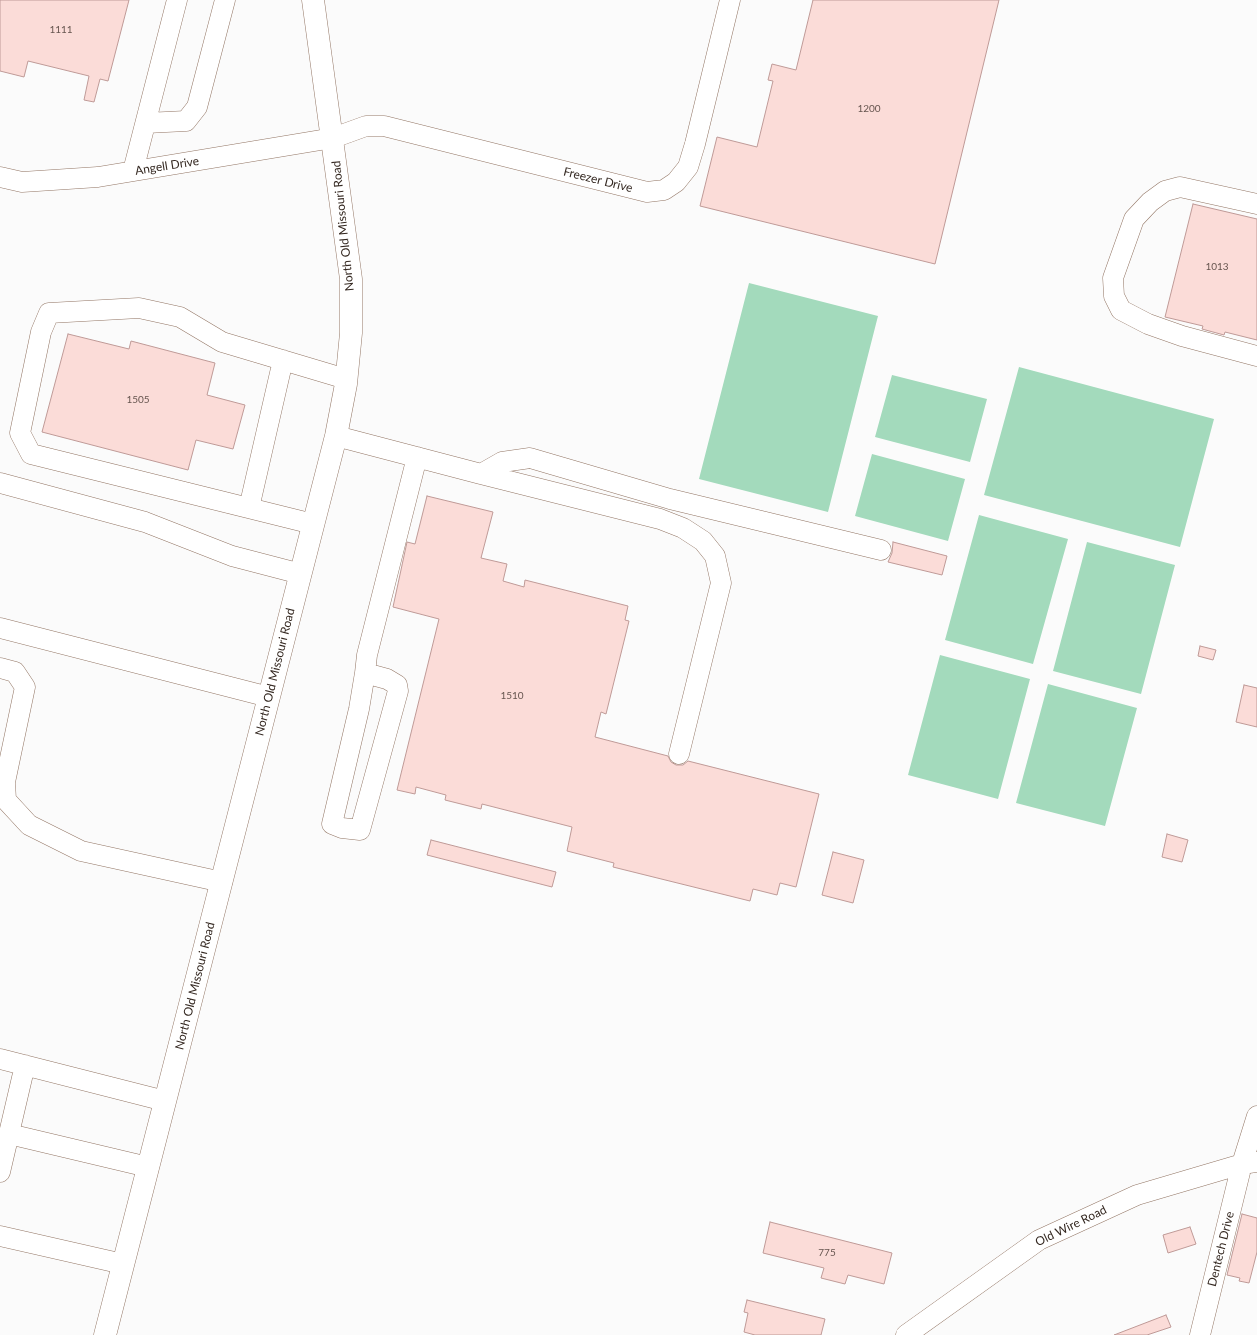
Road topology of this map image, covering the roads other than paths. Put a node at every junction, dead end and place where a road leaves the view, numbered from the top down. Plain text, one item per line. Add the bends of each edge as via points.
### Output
1 (178, 0) edge
2 (225, 0) edge
3 (313, 0) edge
4 (730, 0) edge
5 (146, 123) junction
6 (333, 138) junction
7 (133, 171) junction
8 (0, 177) edge
9 (1257, 204) edge
10 (1257, 356) edge
11 (283, 360) junction
12 (346, 379) junction
13 (336, 436) junction
14 (417, 457) junction
15 (481, 474) junction
16 (0, 483) edge
17 (249, 508) junction
18 (314, 524) junction
19 (881, 550) dead end
20 (301, 574) junction
21 (0, 628) edge
22 (0, 668) edge
23 (365, 673) junction
24 (269, 697) junction
25 (679, 754) dead end
26 (222, 882) junction
27 (0, 1059) edge
28 (25, 1065) junction
29 (165, 1101) junction
30 (1257, 1116) edge
31 (9, 1134) junction
32 (1249, 1163) edge
33 (148, 1166) junction
34 (0, 1172) edge
35 (0, 1236) edge
36 (124, 1264) junction
37 (105, 1335) edge
38 (906, 1335) edge
39 (1200, 1335) edge

1 - 5 street
2 - 5 street via 197,107 186,121
3 - 6 main road, North Old Missouri Road
4 - 6 street, Freezer Drive via 688,167 676,182 664,190 647,192 384,126 366,126
5 - 7 street
6 - 7 street, Angell Drive
6 - 12 main road, North Old Missouri Road via 351,280 351,333
7 - 8 street, Angell Drive via 98,177 22,182
9 - 10 street via 1180,187 1165,191 1134,219 1113,278 1114,296 1121,310 1148,324 1182,336
11 - 12 street
11 - 17 street
11 - 17 street via 222,342 180,317 139,308 50,313 41,332 20,433 31,454
12 - 13 main road, North Old Missouri Road
13 - 14 street
13 - 18 main road, North Old Missouri Road
14 - 15 street
14 - 23 street via 367,655
15 - 19 street via 502,462 530,458 670,499
15 - 25 street via 660,519 683,528 702,540 715,556 720,583
16 - 20 street via 145,522 232,556
17 - 18 street
18 - 20 main road, North Old Missouri Road
20 - 24 main road, North Old Missouri Road
21 - 24 street
22 - 26 street via 15,672 25,687 5,782 6,800 29,825 81,851
23 - 23 street via 360,709 332,824 360,830 398,691 397,686 387,679
24 - 26 main road, North Old Missouri Road
26 - 29 main road, North Old Missouri Road
27 - 28 street
28 - 29 street
28 - 31 street
29 - 33 main road, North Old Missouri Road
30 - 32 street, Dentech Drive
31 - 33 street
31 - 34 street
32 - 38 street, Old Wire Road via 1137,1195 1039,1240
32 - 39 street, Dentech Drive
33 - 36 main road, North Old Missouri Road
35 - 36 street
36 - 37 main road, North Old Missouri Road

